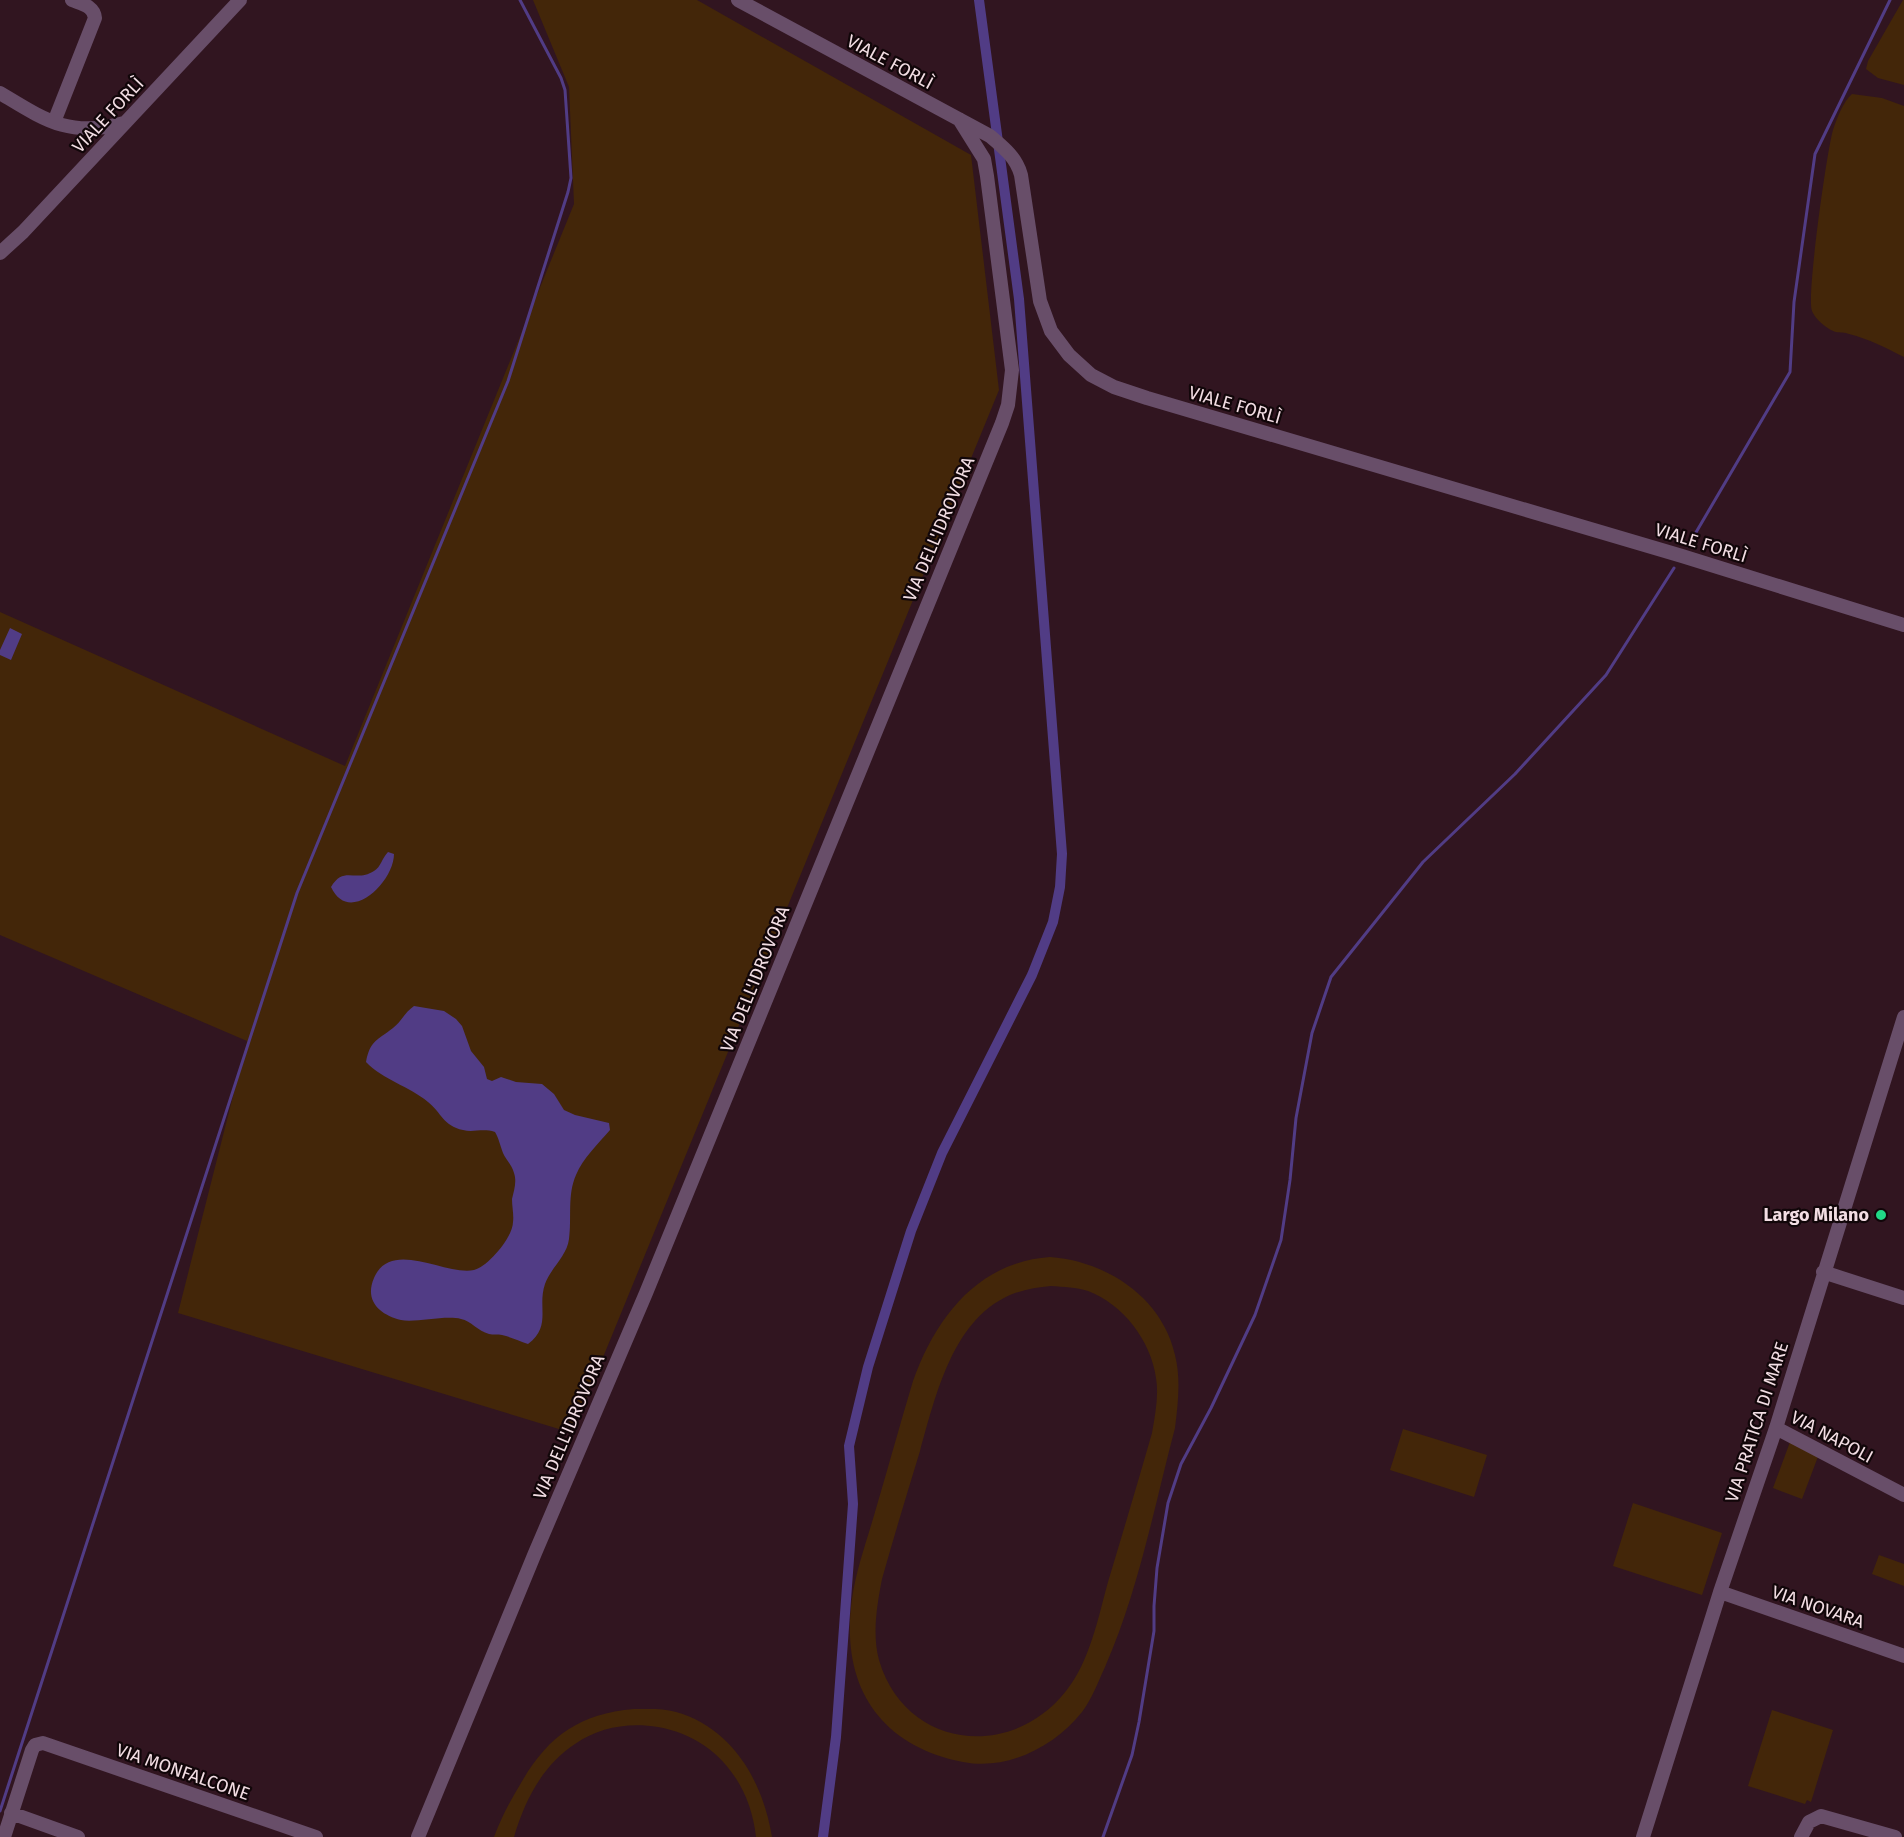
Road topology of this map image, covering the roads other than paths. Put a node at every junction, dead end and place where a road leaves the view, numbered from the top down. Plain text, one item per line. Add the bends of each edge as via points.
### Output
1 (72, 0) edge
2 (240, 0) edge
3 (738, 0) edge
4 (0, 93) edge
5 (959, 119) junction
6 (54, 122) junction
7 (125, 123) junction
8 (0, 253) edge
9 (1904, 625) edge
10 (1904, 1017) edge
11 (1823, 1272) junction
12 (1904, 1298) edge
13 (1776, 1428) junction
14 (1904, 1495) edge
15 (1720, 1592) junction
16 (1904, 1656) edge
17 (11, 1813) junction
18 (4, 1837) edge
19 (78, 1837) edge
20 (316, 1837) edge
21 (418, 1837) edge
22 (1643, 1837) edge
23 (1801, 1837) edge
24 (1895, 1837) edge

1 - 6 street via 90,7 95,18
2 - 7 street, VIALE FORLÌ
3 - 5 street, VIALE FORLÌ
4 - 6 street
5 - 9 street, VIALE FORLÌ via 990,136 1015,160 1021,175 1046,320 1069,355 1102,381 1147,398
5 - 21 street, VIA DELL'IDROVORA via 984,159 987,176 1011,352 1008,405 646,1293
6 - 7 street via 92,130
7 - 8 street, VIALE FORLÌ
10 - 11 street, VIA PRATICA DI MARE
11 - 12 street
11 - 13 street, VIA PRATICA DI MARE
13 - 14 street, VIA NAPOLI
13 - 15 street, VIA PRATICA DI MARE
15 - 16 street, VIA NOVARA
15 - 22 street, VIA PRATICA DI MARE
17 - 18 street
17 - 19 street
17 - 20 street, VIA MONFALCONE via 31,1753 37,1744 46,1743
23 - 24 street via 1809,1822 1821,1816

